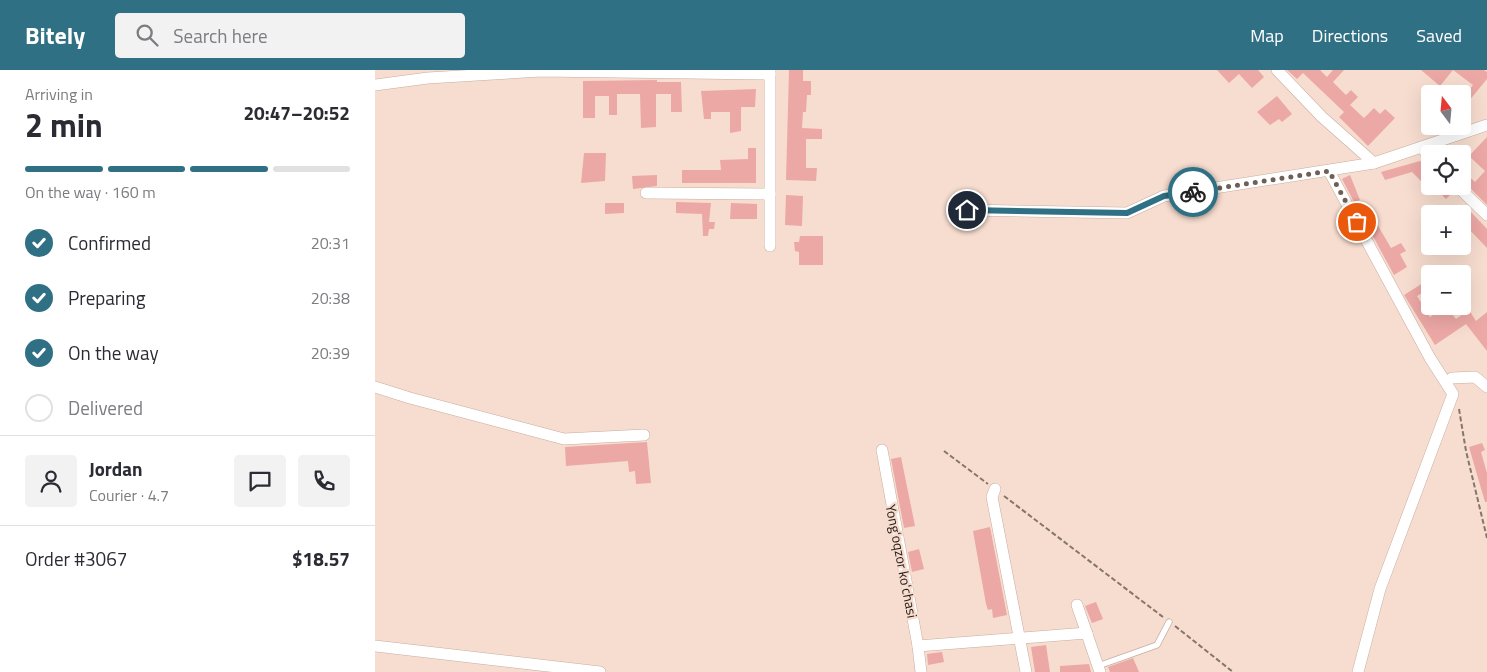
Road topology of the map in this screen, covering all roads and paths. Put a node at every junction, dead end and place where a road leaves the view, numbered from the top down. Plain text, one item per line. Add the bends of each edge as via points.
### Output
1 (1277, 70) edge
2 (770, 72) edge
3 (427, 74) edge
4 (375, 85) edge
5 (1487, 125) edge
6 (1428, 145) edge
7 (1421, 147) edge
8 (1374, 163) junction
9 (1329, 171) junction
10 (646, 194) dead end
11 (770, 194) junction
12 (1466, 195) edge
13 (967, 210) dead end
14 (1487, 215) edge
15 (769, 246) dead end
16 (1452, 378) dead end
17 (375, 387) edge
18 (1487, 387) edge
19 (1453, 394) junction
20 (644, 435) dead end
21 (882, 450) dead end
22 (943, 451) dead end
23 (995, 489) junction
24 (1487, 538) edge
25 (1077, 605) dead end
26 (1169, 622) junction
27 (1087, 633) junction
28 (1020, 638) junction
29 (375, 646) edge
30 (918, 646) junction
31 (1099, 669) edge
32 (600, 672) edge
33 (921, 672) edge
34 (1025, 672) edge
35 (1233, 672) edge
36 (1358, 672) edge

1 - 8 street via 1322,117
2 - 3 street
2 - 11 street
3 - 4 street
5 - 6 street
7 - 8 street
8 - 9 street
9 - 13 street via 1164,196 1127,213
9 - 19 street via 1430,358
10 - 11 street
11 - 15 street
12 - 14 street
16 - 18 street via 1475,378
17 - 20 street via 564,439
19 - 24 path via 1458,400 1466,451
19 - 36 street via 1380,588
21 - 30 street, Yongʻoqzor koʻchasi
22 - 23 path
23 - 26 path
23 - 28 street via 992,497
25 - 27 street
26 - 31 lane via 1157,646
26 - 35 path
27 - 28 street
27 - 31 street
28 - 30 street
28 - 34 street
29 - 32 street
30 - 33 street, Yongʻoqzor koʻchasi

